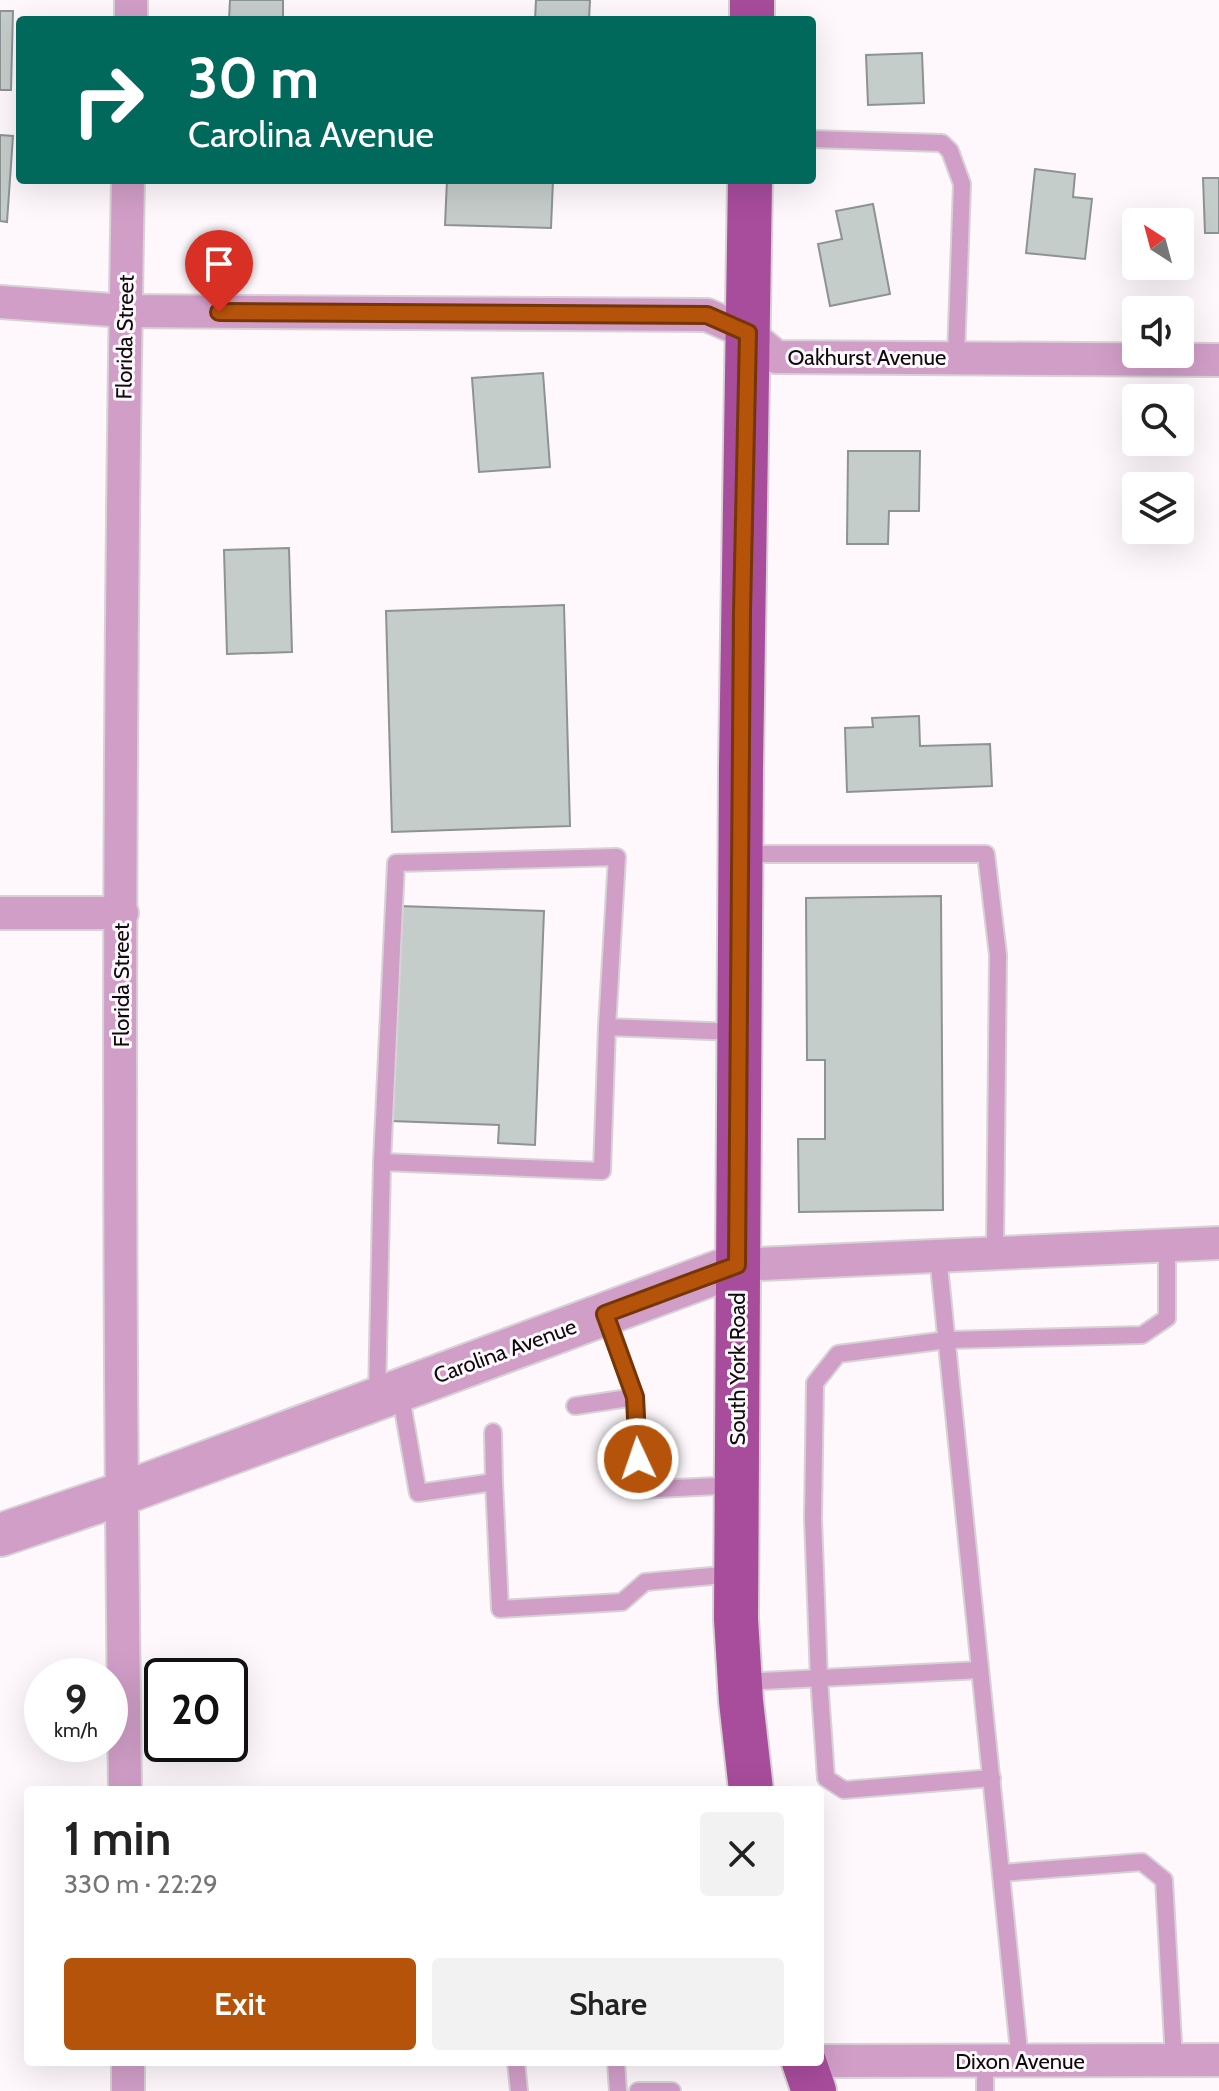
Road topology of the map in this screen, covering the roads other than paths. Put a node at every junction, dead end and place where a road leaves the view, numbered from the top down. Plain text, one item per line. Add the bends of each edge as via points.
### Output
1 (816, 139) edge
2 (128, 184) edge
3 (750, 184) edge
4 (0, 302) edge
5 (125, 311) junction
6 (748, 333) junction
7 (956, 357) junction
8 (1219, 360) edge
9 (740, 854) junction
10 (0, 913) edge
11 (122, 913) junction
12 (607, 1027) junction
13 (739, 1032) junction
14 (382, 1162) junction
15 (1219, 1243) edge
16 (1167, 1245) junction
17 (995, 1253) junction
18 (938, 1256) junction
19 (737, 1265) junction
20 (605, 1314) junction
21 (947, 1340) junction
22 (389, 1394) junction
23 (635, 1397) junction
24 (575, 1406) dead end
25 (493, 1432) dead end
26 (494, 1482) junction
27 (736, 1485) junction
28 (121, 1494) junction
29 (0, 1535) edge
30 (736, 1573) junction
31 (980, 1670) junction
32 (819, 1678) junction
33 (740, 1682) junction
34 (992, 1778) junction
35 (125, 1786) edge
36 (751, 1786) edge
37 (1001, 1873) junction
38 (1174, 2060) junction
39 (1219, 2060) edge
40 (824, 2061) edge
41 (1020, 2061) junction
42 (128, 2066) edge
43 (516, 2066) edge
44 (616, 2066) edge
45 (805, 2066) edge
46 (985, 2076) edge
47 (128, 2091) edge
48 (519, 2091) edge
49 (618, 2091) edge
50 (638, 2091) edge
51 (672, 2091) edge
52 (814, 2091) edge

1 - 7 lane via 942,143 950,151 962,184
2 - 5 street, Florida Street
3 - 6 main road, South York Road
4 - 5 street, Oakhurst Avenue
5 - 6 street, Oakhurst Avenue via 707,315
5 - 11 street, Florida Street
6 - 7 street, Oakhurst Avenue via 776,357
6 - 9 main road, South York Road
7 - 8 street, Oakhurst Avenue
9 - 13 main road, South York Road
9 - 17 lane via 986,854 998,955
10 - 11 street
11 - 28 street, Florida Street
12 - 13 lane
12 - 14 lane via 602,1171
12 - 14 lane via 617,857 396,863
13 - 19 main road, South York Road
14 - 22 lane
15 - 16 street, Carolina Avenue
16 - 17 street, Carolina Avenue
16 - 21 lane via 1167,1318 1142,1335
17 - 18 street, Carolina Avenue
18 - 19 street, Carolina Avenue
18 - 21 lane
19 - 20 street, Carolina Avenue
19 - 27 main road, South York Road
20 - 22 street, Carolina Avenue
20 - 23 lane
21 - 31 lane
21 - 32 lane via 838,1354 815,1383
22 - 26 lane via 418,1493
22 - 28 street, Carolina Avenue
23 - 24 lane
23 - 27 lane via 639,1490
25 - 26 lane
26 - 30 lane via 500,1609 622,1602 645,1582
27 - 30 main road, South York Road
28 - 29 street, Carolina Avenue
28 - 35 street, Florida Street
30 - 33 main road, South York Road
31 - 32 lane
31 - 34 lane
32 - 33 lane
32 - 34 lane via 826,1778 844,1790
33 - 36 main road, South York Road
34 - 37 lane
37 - 38 lane via 1142,1862 1164,1880
37 - 41 lane
38 - 39 street, Dixon Avenue
38 - 41 street, Dixon Avenue
40 - 46 street, Dixon Avenue
41 - 46 street, Dixon Avenue
42 - 47 street
43 - 48 lane
44 - 49 lane
45 - 52 main road
50 - 51 lane

